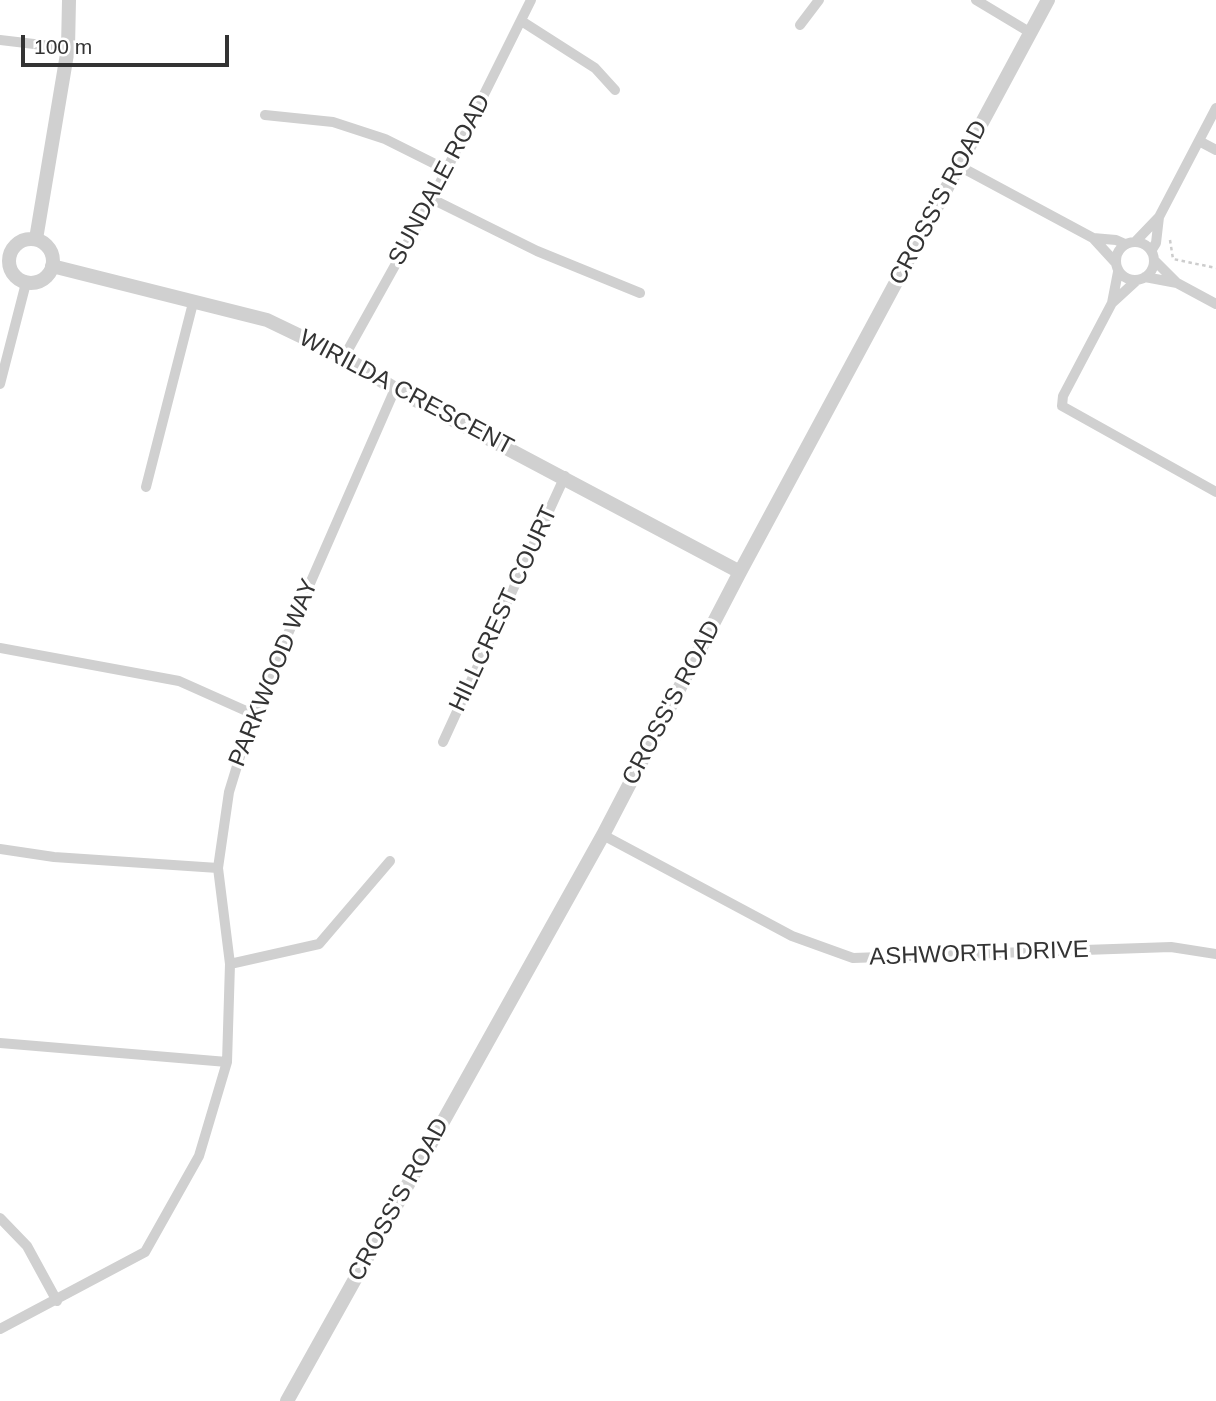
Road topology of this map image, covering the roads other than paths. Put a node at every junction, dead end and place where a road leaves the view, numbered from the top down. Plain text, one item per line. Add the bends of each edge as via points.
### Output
1 (69, 0) edge
2 (531, 0) edge
3 (819, 0) edge
4 (976, 0) edge
5 (1048, 0) edge
6 (523, 22) junction
7 (800, 25) dead end
8 (1031, 33) junction
9 (0, 40) edge
10 (68, 48) junction
11 (615, 90) dead end
12 (1216, 108) edge
13 (265, 115) dead end
14 (1199, 141) junction
15 (1216, 150) edge
16 (958, 166) junction
17 (447, 170) junction
18 (432, 199) junction
19 (1158, 217) junction
20 (1093, 238) junction
21 (36, 239) junction
22 (1130, 243) junction
23 (4, 254) edge
24 (1153, 256) junction
25 (52, 266) junction
26 (1117, 267) junction
27 (1141, 279) junction
28 (26, 283) junction
29 (1177, 283) junction
30 (640, 293) dead end
31 (193, 303) junction
32 (1112, 303) junction
33 (1216, 304) edge
34 (344, 357) junction
35 (0, 384) edge
36 (395, 388) junction
37 (565, 476) junction
38 (146, 487) dead end
39 (1216, 492) edge
40 (740, 572) junction
41 (0, 648) edge
42 (253, 714) junction
43 (443, 742) dead end
44 (603, 835) junction
45 (0, 849) edge
46 (390, 861) dead end
47 (218, 868) junction
48 (1216, 954) edge
49 (230, 964) junction
50 (0, 1043) edge
51 (227, 1062) junction
52 (0, 1218) edge
53 (57, 1301) junction
54 (0, 1329) edge
55 (287, 1401) edge

1 - 10 street
2 - 6 street, SUNDALE ROAD
3 - 7 street
4 - 8 street
5 - 8 street, CROSS'S ROAD
6 - 11 street via 595,68
6 - 17 street, SUNDALE ROAD
8 - 16 street, CROSS'S ROAD
9 - 10 street
10 - 21 street
12 - 14 street
13 - 17 street via 333,122 385,139
14 - 15 street
14 - 19 street
16 - 20 street
16 - 40 street, CROSS'S ROAD
17 - 18 street, SUNDALE ROAD
18 - 30 street via 537,251
18 - 34 street, SUNDALE ROAD
19 - 22 street
19 - 24 street
20 - 22 street
20 - 26 street
21 - 23 street via 19,242
21 - 25 street via 50,249
22 - 24 street via 1144,244
22 - 26 street via 1118,251
23 - 28 street via 12,273
24 - 27 street
24 - 29 street
25 - 28 street via 45,278
25 - 31 street, WIRILDA CRESCENT
26 - 27 street via 1126,279
26 - 32 street
27 - 29 street
27 - 32 street
28 - 35 street
29 - 33 street
31 - 34 street, WIRILDA CRESCENT via 267,320
31 - 38 street
32 - 39 street via 1062,406
34 - 36 street, WIRILDA CRESCENT
36 - 37 street, WIRILDA CRESCENT
36 - 42 street, PARKWOOD WAY
37 - 40 street, WIRILDA CRESCENT
37 - 43 street, HILLCREST COURT
40 - 44 street, CROSS'S ROAD
41 - 42 street via 179,681
42 - 47 street, PARKWOOD WAY via 229,792
44 - 48 street, ASHWORTH DRIVE via 792,936 853,958 1171,947
44 - 55 street, CROSS'S ROAD
45 - 47 street
46 - 49 street via 319,944
47 - 49 street, PARKWOOD WAY
49 - 51 street, PARKWOOD WAY
50 - 51 street
51 - 53 street, PARKWOOD WAY via 199,1156 145,1252
52 - 53 street via 27,1246
53 - 54 street, PARKWOOD WAY

